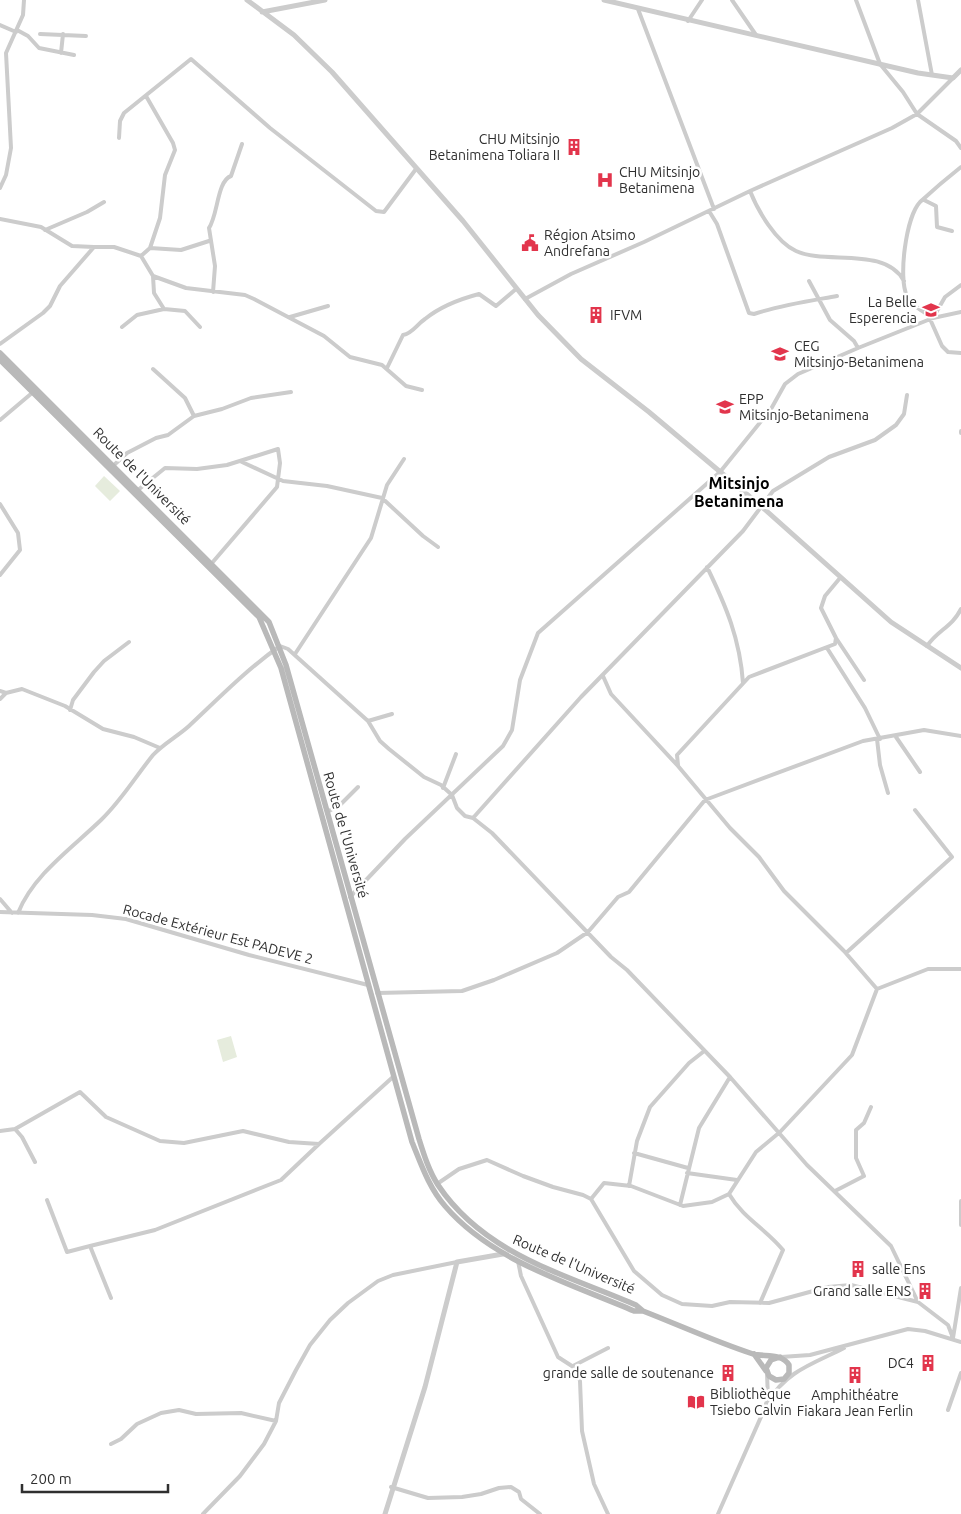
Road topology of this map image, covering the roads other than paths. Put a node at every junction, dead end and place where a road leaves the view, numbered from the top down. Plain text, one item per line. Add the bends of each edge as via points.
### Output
1 (24, 0) edge
2 (247, 0) edge
3 (324, 0) edge
4 (604, 0) edge
5 (702, 0) edge
6 (732, 0) edge
7 (856, 0) edge
8 (918, 0) edge
9 (638, 9) junction
10 (262, 12) junction
11 (688, 21) junction
12 (0, 25) edge
13 (17, 31) junction
14 (40, 34) dead end
15 (63, 34) junction
16 (86, 36) dead end
17 (757, 37) junction
18 (6, 53) junction
19 (61, 53) junction
20 (74, 55) dead end
21 (0, 58) edge
22 (880, 64) junction
23 (961, 70) edge
24 (932, 75) junction
25 (952, 78) junction
26 (146, 96) junction
27 (918, 114) junction
28 (119, 138) dead end
29 (242, 144) dead end
30 (961, 148) edge
31 (961, 167) edge
32 (416, 169) junction
33 (1, 185) edge
34 (750, 191) junction
35 (924, 200) junction
36 (104, 202) dead end
37 (714, 209) junction
38 (709, 211) junction
39 (0, 219) edge
40 (45, 230) junction
41 (952, 231) dead end
42 (210, 241) junction
43 (94, 247) junction
44 (150, 248) junction
45 (141, 256) junction
46 (153, 276) junction
47 (904, 281) junction
48 (809, 282) dead end
49 (961, 285) edge
50 (516, 289) junction
51 (213, 292) junction
52 (837, 296) dead end
53 (524, 299) junction
54 (818, 299) junction
55 (328, 306) dead end
56 (164, 309) junction
57 (961, 312) edge
58 (290, 317) junction
59 (932, 318) junction
60 (122, 327) dead end
61 (200, 327) dead end
62 (0, 344) edge
63 (858, 348) junction
64 (0, 353) edge
65 (961, 353) edge
66 (0, 360) edge
67 (387, 368) junction
68 (154, 370) dead end
69 (422, 390) dead end
70 (291, 392) dead end
71 (32, 393) junction
72 (907, 395) dead end
73 (194, 416) junction
74 (0, 420) edge
75 (404, 459) dead end
76 (242, 462) junction
77 (114, 465) junction
78 (720, 472) junction
79 (279, 479) junction
80 (138, 490) junction
81 (382, 498) junction
82 (0, 504) edge
83 (762, 507) junction
84 (438, 547) dead end
85 (212, 563) junction
86 (707, 567) junction
87 (0, 575) edge
88 (840, 578) junction
89 (961, 609) edge
90 (836, 638) junction
91 (130, 642) dead end
92 (927, 646) junction
93 (277, 648) junction
94 (827, 648) junction
95 (295, 654) junction
96 (961, 668) edge
97 (603, 676) junction
98 (864, 680) dead end
99 (743, 683) junction
100 (0, 691) edge
101 (6, 693) junction
102 (290, 695) junction
103 (0, 699) edge
104 (70, 710) junction
105 (392, 714) dead end
106 (368, 721) junction
107 (961, 736) edge
108 (896, 737) junction
109 (878, 739) junction
110 (160, 748) junction
111 (456, 754) dead end
112 (678, 766) junction
113 (920, 772) dead end
114 (358, 787) dead end
115 (443, 788) junction
116 (888, 793) dead end
117 (452, 794) junction
118 (705, 800) junction
119 (915, 810) dead end
120 (327, 812) junction
121 (473, 818) junction
122 (350, 897) junction
123 (0, 899) edge
124 (0, 912) edge
125 (18, 913) junction
126 (12, 914) junction
127 (588, 932) junction
128 (846, 953) junction
129 (961, 969) edge
130 (369, 985) junction
131 (876, 989) junction
132 (377, 993) junction
133 (703, 1052) junction
134 (394, 1076) junction
135 (730, 1077) junction
136 (871, 1108) dead end
137 (15, 1129) junction
138 (0, 1131) edge
139 (780, 1132) junction
140 (319, 1144) junction
141 (634, 1153) junction
142 (34, 1162) dead end
143 (688, 1171) junction
144 (737, 1180) junction
145 (437, 1184) junction
146 (629, 1186) junction
147 (836, 1191) junction
148 (730, 1194) junction
149 (590, 1199) junction
150 (47, 1200) dead end
151 (961, 1201) edge
152 (680, 1205) junction
153 (961, 1226) edge
154 (90, 1246) junction
155 (503, 1254) junction
156 (518, 1261) junction
157 (457, 1262) junction
158 (961, 1288) edge
159 (111, 1298) dead end
160 (918, 1302) junction
161 (760, 1303) junction
162 (643, 1311) junction
163 (953, 1338) junction
164 (961, 1342) edge
165 (851, 1344) junction
166 (608, 1348) dead end
167 (754, 1354) junction
168 (780, 1357) junction
169 (573, 1366) junction
170 (767, 1373) junction
171 (961, 1373) edge
172 (787, 1376) junction
173 (764, 1410) junction
174 (948, 1410) dead end
175 (276, 1421) junction
176 (111, 1444) dead end
177 (391, 1487) junction
178 (203, 1514) edge
179 (384, 1514) edge
180 (540, 1514) edge
181 (608, 1514) edge
182 (718, 1514) edge

1 - 13 street
2 - 10 street
3 - 10 street
4 - 9 street
5 - 11 street
6 - 17 street
7 - 22 street
8 - 24 street
9 - 11 street
9 - 37 street
10 - 32 street via 314,53
11 - 17 street
12 - 13 street
13 - 18 street
13 - 19 street via 28,36 39,48
14 - 15 street
15 - 16 street
15 - 19 street
17 - 22 street
18 - 21 street
18 - 33 street via 11,148
19 - 20 street
22 - 24 street
22 - 27 street
23 - 25 street
24 - 25 street
25 - 27 street
26 - 28 street via 124,113
26 - 32 street via 191,60 270,128 376,211 384,212
26 - 44 street via 175,150 166,175 160,218
27 - 30 street
27 - 34 street
29 - 42 street via 231,176 222,184 209,228
31 - 35 street
32 - 50 street via 463,221
34 - 37 street
34 - 47 street via 765,221 794,251 862,258 894,268
35 - 41 street via 936,206 937,227
35 - 47 street via 914,212 909,228 904,252
36 - 40 street
37 - 38 street
38 - 53 street
38 - 54 street via 717,224 749,312 754,314 784,304 795,305
39 - 40 street
40 - 43 street via 72,246
42 - 44 street via 181,250
42 - 51 street via 215,260
43 - 45 street via 114,247
43 - 62 street via 60,286 50,306
44 - 45 street
45 - 46 street
46 - 51 street via 186,288
46 - 56 street via 154,293
47 - 59 street via 906,295
48 - 54 street
49 - 59 street via 945,297
50 - 53 street
50 - 67 street via 496,306 479,294 460,299 428,316 409,334 403,335
51 - 58 street via 245,295
52 - 54 street
53 - 78 street via 581,359
54 - 63 street via 830,320
55 - 58 street
56 - 60 street via 137,316
56 - 61 street via 185,311
57 - 59 street
58 - 67 street via 324,336 350,357
59 - 63 street
59 - 65 street via 942,346 951,354
63 - 78 street via 798,374 785,384 772,409
64 - 77 main road, Route de l'Université
66 - 71 main road, Route de l'Université
67 - 69 street via 406,386
68 - 73 street via 185,398
70 - 73 street via 251,398
71 - 74 street
71 - 93 main road, Route de l'Université via 259,617
72 - 83 street via 904,414 896,425 875,440 829,457 774,491
73 - 77 street via 168,436 156,438 126,453
75 - 81 street
76 - 79 street
76 - 79 street via 278,449
76 - 80 street via 204,469 165,468
77 - 80 main road, Route de l'Université
78 - 83 street
78 - 117 street via 538,633 520,680 512,730 490,760
79 - 81 street
79 - 85 street via 277,487
80 - 85 main road, Route de l'Université
81 - 84 street
81 - 95 street via 368,543
82 - 87 street via 18,533 20,550
83 - 86 street
83 - 88 street
85 - 93 main road, Route de l'Université via 263,614
86 - 97 street
86 - 99 street via 730,618 741,654
88 - 90 street via 825,596 821,608
88 - 92 street via 891,622
89 - 92 street via 955,621
90 - 94 street via 835,644
90 - 98 street
91 - 104 street via 94,672 73,700
92 - 96 street
93 - 95 street
93 - 102 main road, Route de l'Université
93 - 110 street via 244,672 238,682 227,688 189,726
94 - 99 street via 749,676
94 - 109 street
95 - 106 street
97 - 112 street via 611,694
97 - 121 street via 581,696
99 - 112 street via 677,755
100 - 101 street
101 - 103 street
101 - 104 street via 22,689
102 - 120 main road, Route de l'Université
102 - 130 main road, Route de l'Université
104 - 110 street via 103,729
105 - 106 street
106 - 115 street via 380,742
107 - 108 street via 929,730
108 - 109 street
108 - 113 street
109 - 116 street via 880,765
109 - 118 street via 854,744
110 - 125 street via 102,819 36,883
111 - 115 street
112 - 118 street
114 - 120 street via 340,805
115 - 117 street
117 - 121 street via 457,808 465,816
117 - 122 street
118 - 127 street via 628,892 618,897
118 - 128 street via 759,857 784,891
119 - 128 street via 952,857
120 - 122 main road, Route de l'Université
121 - 127 street via 515,855
122 - 132 main road, Route de l'Université
123 - 126 street
124 - 126 street, Rocade Extérieur Est PADEVE 2
125 - 126 street, Rocade Extérieur Est PADEVE 2
125 - 130 street, Rocade Extérieur Est PADEVE 2 via 126,919 249,955
127 - 132 street via 558,953 476,988
127 - 133 street
128 - 131 street
129 - 131 street via 928,969
130 - 134 main road, Route de l'Université
131 - 139 street via 852,1055
132 - 145 main road, Route de l'Université via 419,1140
133 - 135 street
133 - 141 street via 650,1107
134 - 140 street
134 - 155 main road, Route de l'Université via 412,1142 432,1187 466,1227
135 - 139 street
135 - 143 street via 699,1128
136 - 147 street via 864,1123 856,1130 856,1158 864,1176
137 - 138 street
137 - 140 street via 80,1092 106,1117 160,1141 184,1143 243,1131 289,1142
137 - 142 street
139 - 144 street via 756,1152
139 - 147 street
140 - 154 street via 281,1180 155,1230
141 - 143 street
141 - 146 street
143 - 144 street
143 - 152 street
144 - 148 street
145 - 149 street via 459,1169 487,1160
145 - 162 main road, Route de l'Université via 470,1223 508,1251 636,1304
146 - 149 street via 604,1183
146 - 152 street
147 - 160 street via 890,1246
148 - 152 street via 696,1206
148 - 161 street via 740,1211 773,1237 783,1250
149 - 161 street via 634,1271 662,1296 682,1304
150 - 154 street via 67,1252
151 - 153 street
154 - 159 street
155 - 156 main road, Route de l'Université
155 - 157 street
156 - 162 main road, Route de l'Université via 634,1311
156 - 169 street via 521,1276 558,1357
157 - 175 street via 393,1275 378,1281 348,1303 310,1344 279,1403
157 - 177 street via 425,1387
158 - 163 street
160 - 161 street via 850,1285
160 - 163 street via 948,1325
162 - 167 main road, Route de l'Université
163 - 164 street
163 - 165 street via 908,1329
165 - 168 street via 810,1355
165 - 172 street
166 - 169 street
167 - 168 main road, Route de l'Université
167 - 170 main road
168 - 170 main road via 768,1363
168 - 172 main road via 789,1364
169 - 181 street via 580,1380 582,1430 594,1484
170 - 172 main road via 776,1380
170 - 173 street via 768,1398
171 - 174 street
172 - 173 street
173 - 182 street
175 - 176 street via 242,1413 196,1414 179,1410 161,1413 137,1424
175 - 178 street via 264,1444 240,1476
177 - 179 street
177 - 180 street via 428,1498 462,1497 511,1487

